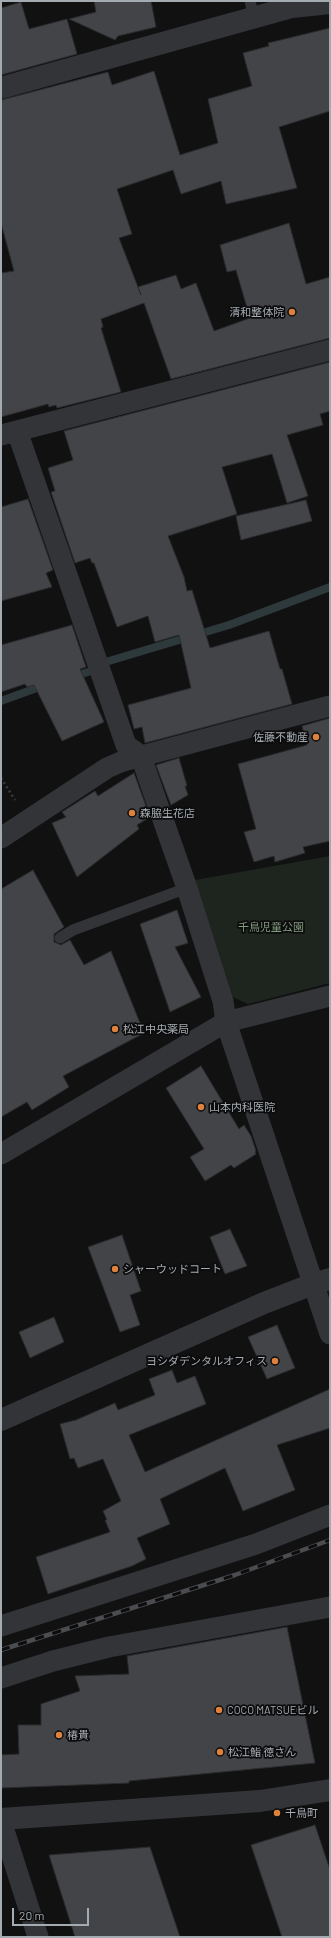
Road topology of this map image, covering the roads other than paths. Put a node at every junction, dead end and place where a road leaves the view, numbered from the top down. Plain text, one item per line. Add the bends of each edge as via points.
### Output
1 (330, 3) edge
2 (252, 9) edge
3 (1, 88) edge
4 (330, 350) edge
5 (9, 433) edge
6 (330, 706) edge
7 (141, 756) junction
8 (1, 838) edge
9 (187, 888) junction
10 (60, 938) dead end
11 (330, 996) edge
12 (226, 1022) junction
13 (1, 1154) edge
14 (321, 1282) edge
15 (330, 1334) edge
16 (1, 1420) edge
17 (330, 1514) edge
18 (330, 1607) edge
19 (1, 1626) edge
20 (1, 1678) edge
21 (330, 1790) edge
22 (1, 1820) edge
23 (38, 1937) edge

1 - 2 street
2 - 3 street
4 - 5 street
5 - 7 street via 97,661 126,745
6 - 7 street
7 - 8 street via 107,768
7 - 9 street
9 - 10 lane via 73,930
9 - 12 street via 223,1001
11 - 12 street
12 - 13 street
12 - 14 street
14 - 15 street
14 - 16 street via 264,1303
17 - 19 street via 256,1544
18 - 20 street via 109,1647
21 - 22 street via 260,1801
22 - 23 street

